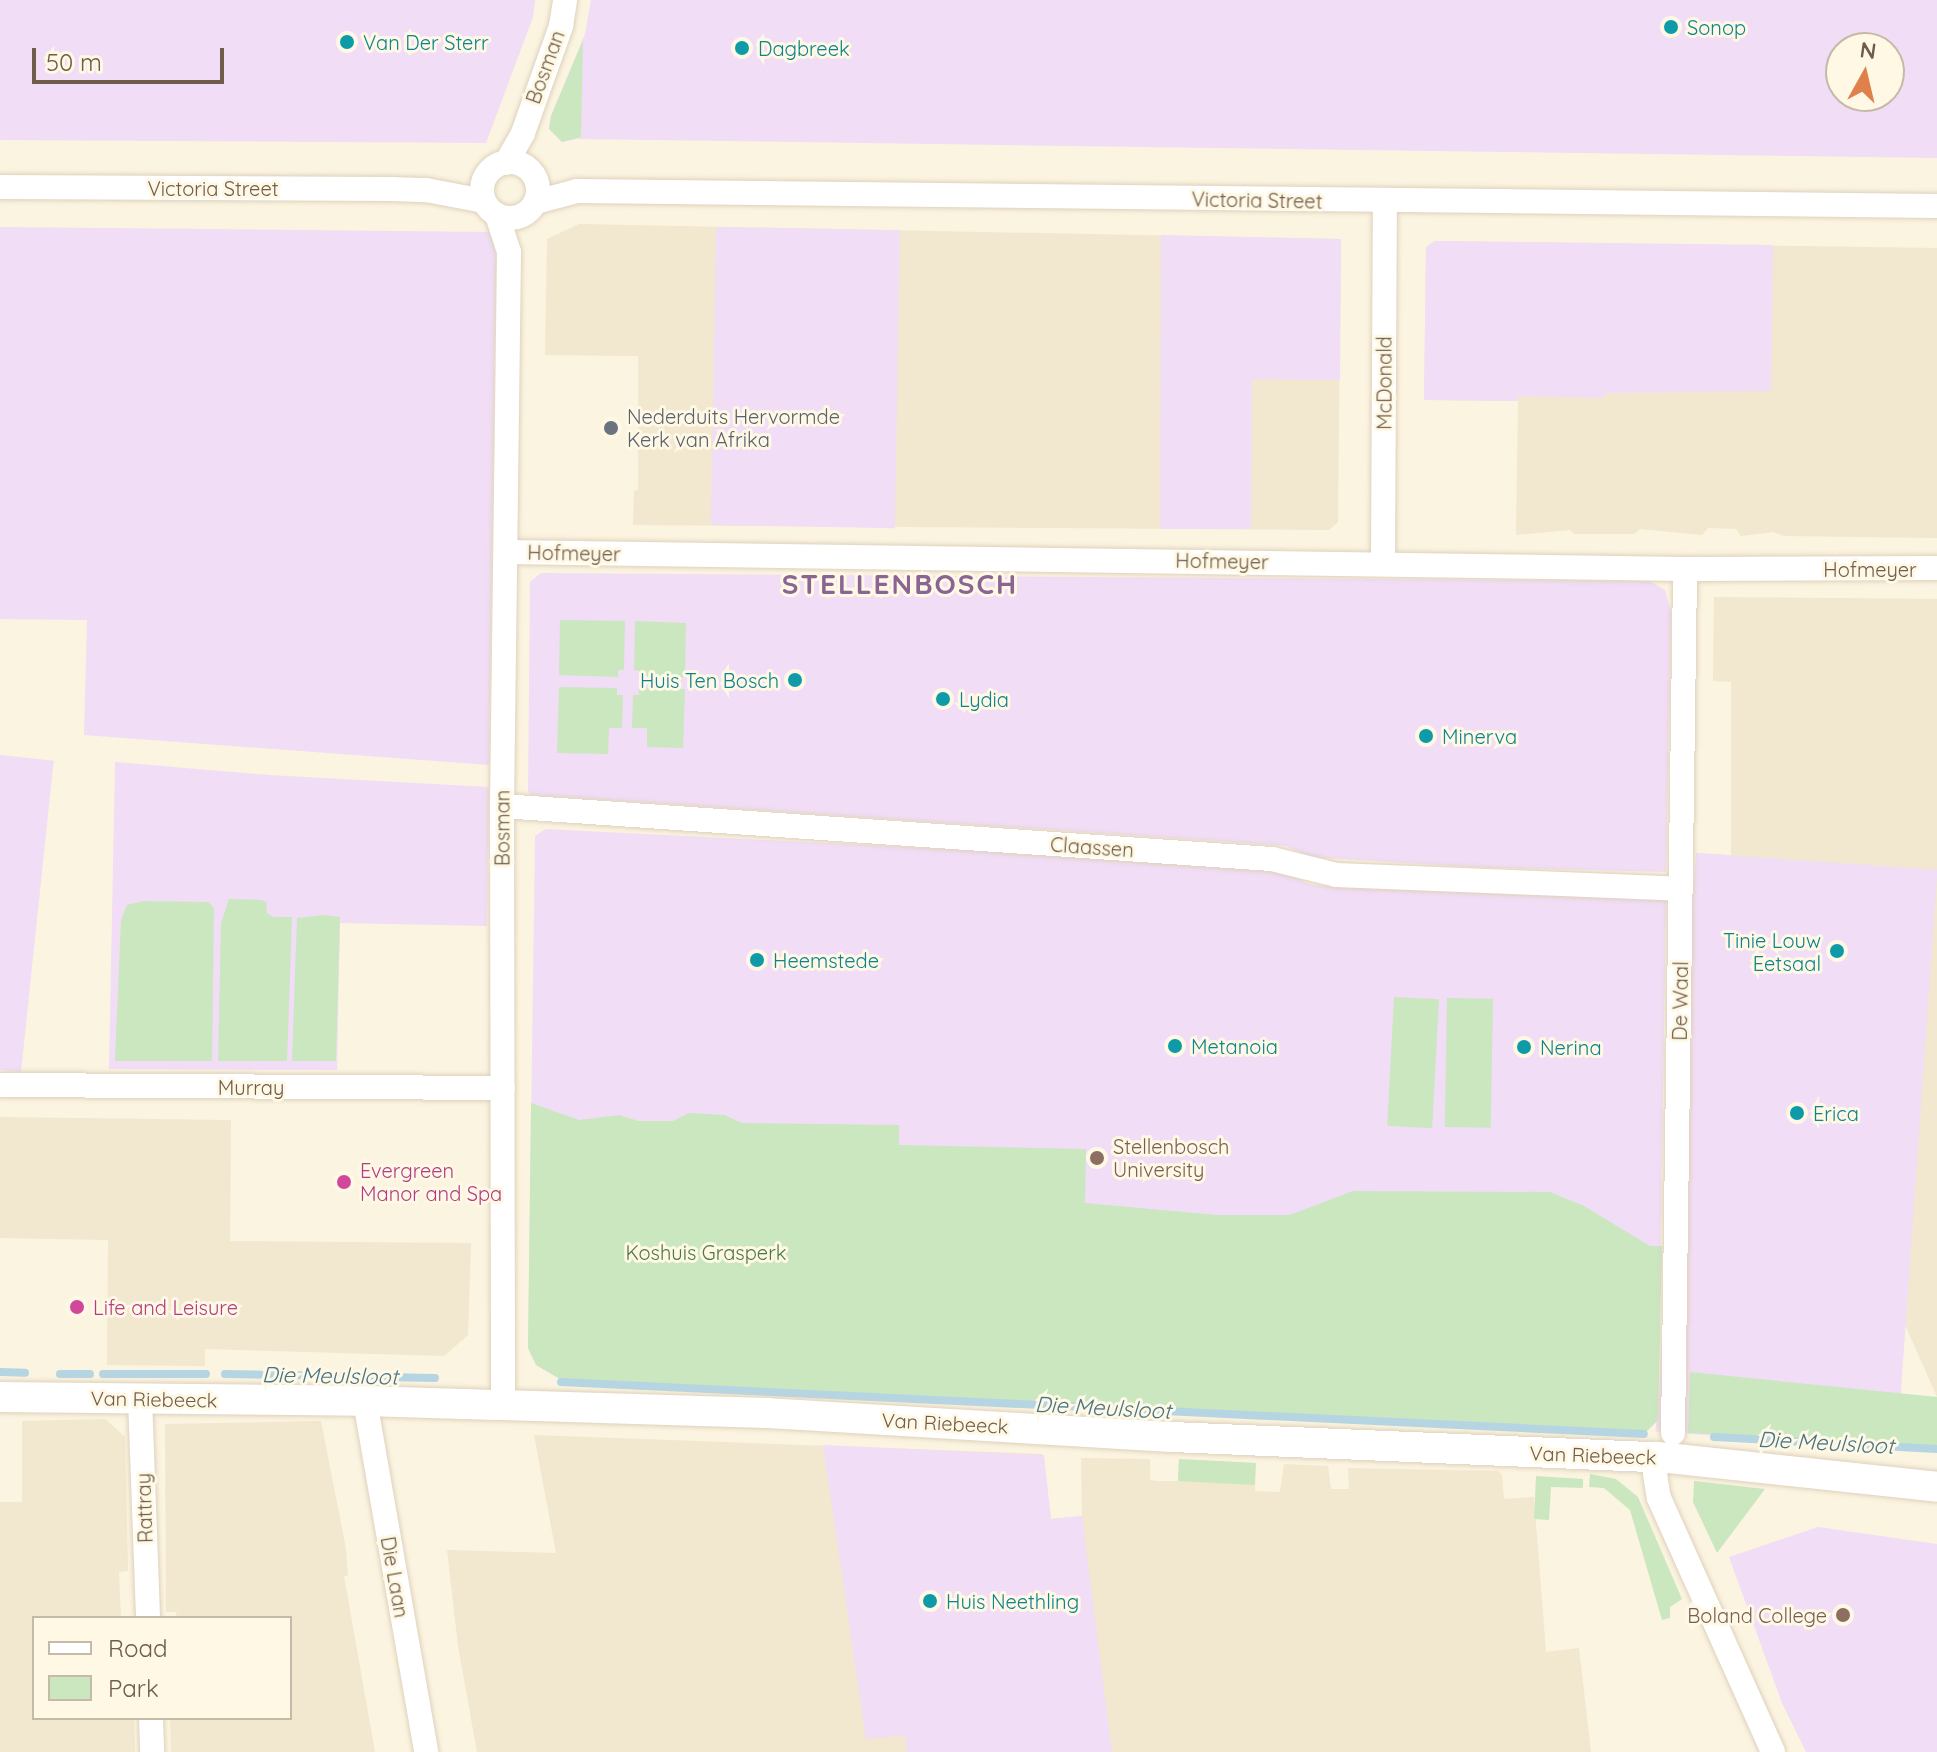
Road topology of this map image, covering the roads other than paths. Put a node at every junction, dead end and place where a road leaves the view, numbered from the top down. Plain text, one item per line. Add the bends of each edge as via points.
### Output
1 (565, 0) edge
2 (522, 168) junction
3 (0, 187) edge
4 (577, 191) junction
5 (488, 198) junction
6 (1385, 203) junction
7 (1937, 206) edge
8 (530, 208) junction
9 (509, 252) junction
10 (506, 552) junction
11 (1383, 563) junction
12 (1937, 568) edge
13 (1685, 569) junction
14 (502, 806) junction
15 (1681, 889) junction
16 (0, 1085) edge
17 (503, 1088) junction
18 (0, 1397) edge
19 (140, 1398) junction
20 (365, 1401) junction
21 (503, 1405) junction
22 (1665, 1445) junction
23 (1937, 1487) edge
24 (148, 1616) edge
25 (151, 1720) edge
26 (152, 1752) edge
27 (426, 1752) edge
28 (1773, 1752) edge

1 - 2 street, Bosman via 561,26 523,133
2 - 4 street, Victoria Street
2 - 5 street via 493,168
2 - 8 street via 538,193
3 - 5 street, Victoria Street via 426,190
4 - 6 street, Victoria Street
4 - 8 street, Victoria Street
5 - 8 street via 515,218
5 - 9 street, Bosman
6 - 7 street, Victoria Street
6 - 11 street, McDonald
8 - 9 street, Bosman
9 - 10 street, Bosman
10 - 11 street, Hofmeyer
10 - 14 street, Bosman
11 - 13 street, Hofmeyer
12 - 13 street, Hofmeyer
13 - 15 street, De Waal
14 - 15 street, Claassen via 1272,859 1336,875
14 - 17 street, Bosman
15 - 22 street, De Waal
16 - 17 street, Murray
17 - 21 street, Bosman
18 - 19 street, Van Riebeeck
19 - 20 street, Van Riebeeck
19 - 24 street, Rattray
20 - 21 street, Van Riebeeck
20 - 27 street, Die Laan
21 - 22 street, Van Riebeeck via 767,1413 1188,1438
22 - 23 street, Van Riebeeck
22 - 28 street, De Waal via 1655,1474 1659,1498
25 - 26 street

